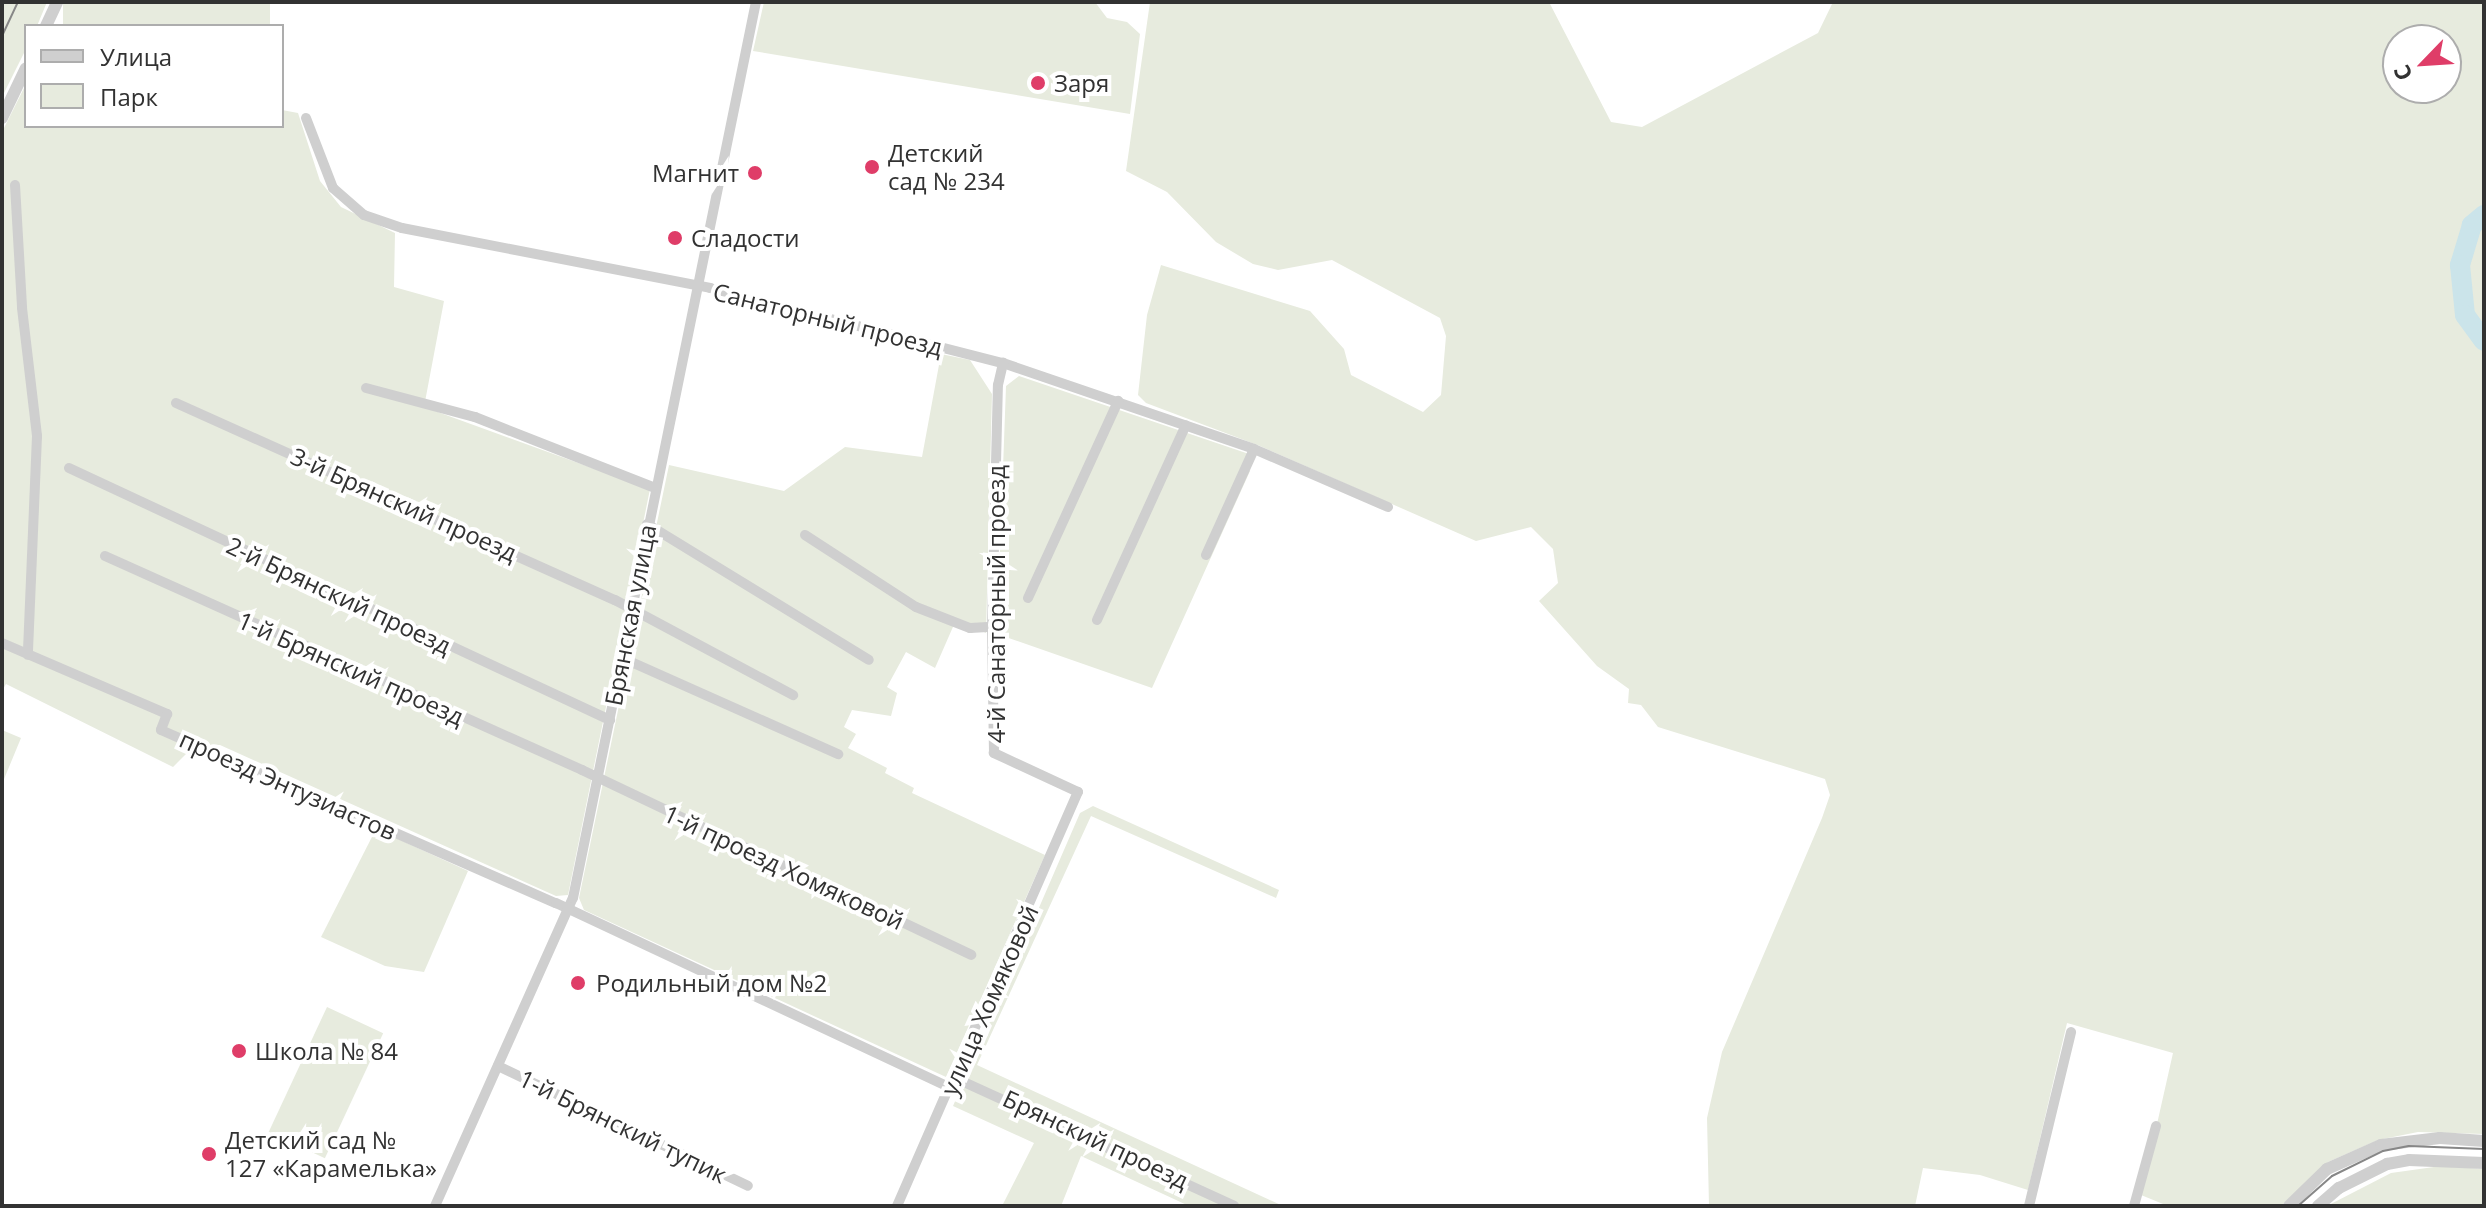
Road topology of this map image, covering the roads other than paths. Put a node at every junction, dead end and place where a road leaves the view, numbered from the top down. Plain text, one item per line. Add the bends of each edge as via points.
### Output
1 (57, 2) edge
2 (756, 2) edge
3 (47, 24) edge
4 (24, 72) edge
5 (2, 118) edge
6 (306, 118) dead end
7 (15, 185) dead end
8 (697, 286) junction
9 (1003, 363) junction
10 (366, 388) dead end
11 (1118, 401) junction
12 (176, 403) dead end
13 (1186, 425) junction
14 (1254, 449) junction
15 (69, 468) dead end
16 (655, 488) junction
17 (1388, 507) dead end
18 (647, 524) junction
19 (805, 535) dead end
20 (1206, 555) dead end
21 (105, 556) dead end
22 (1028, 598) dead end
23 (630, 609) junction
24 (1097, 620) dead end
25 (992, 627) junction
26 (2, 643) edge
27 (28, 655) junction
28 (620, 657) junction
29 (869, 660) dead end
30 (793, 695) dead end
31 (610, 720) junction
32 (838, 754) dead end
33 (598, 779) junction
34 (1078, 792) joint
35 (569, 910) junction
36 (971, 955) dead end
37 (2071, 1032) dead end
38 (498, 1066) junction
39 (953, 1083) junction
40 (2156, 1126) dead end
41 (2484, 1141) edge
42 (2484, 1163) edge
43 (748, 1186) dead end
44 (435, 1206) edge
45 (897, 1206) edge
46 (1234, 1206) edge
47 (2029, 1206) edge
48 (2134, 1206) edge
49 (2289, 1206) edge
50 (2318, 1206) edge

1 - 3 street
2 - 8 street, Брянская улица
4 - 5 street
6 - 8 street, Санаторный проезд via 333,188 364,215 402,228
7 - 27 street via 37,436
8 - 9 street, Санаторный проезд
8 - 16 street, Брянская улица
9 - 11 street, Санаторный проезд
9 - 25 street, 4-й Санаторный проезд via 998,385
10 - 16 street via 475,417
11 - 13 street, Санаторный проезд
11 - 22 street
12 - 23 street, 3-й Брянский проезд
13 - 14 street, Санаторный проезд
13 - 24 street
14 - 17 street, Санаторный проезд
14 - 20 street
15 - 31 street, 2-й Брянский проезд
16 - 18 street, Брянская улица
18 - 23 street, Брянская улица
18 - 29 street
19 - 25 street via 916,607 970,628
21 - 33 street, 1-й Брянский проезд
23 - 28 street, Брянская улица
23 - 30 street, 3-й Брянский проезд
25 - 34 street, 4-й Санаторный проезд via 994,753
26 - 27 street
27 - 35 street, проезд Энтузиастов via 167,714 161,730
28 - 31 street, Брянская улица
28 - 32 street
31 - 33 street, Брянская улица
33 - 35 street, Брянская улица
33 - 36 street, 1-й проезд Хомяковой
34 - 39 street, улица Хомяковой
35 - 38 street, Брянская улица
35 - 39 street, Брянский проезд
37 - 47 street
38 - 43 street, 1-й Брянский тупик
38 - 44 street, Брянская улица
39 - 45 street, улица Хомяковой
39 - 46 street, Брянский проезд
40 - 48 street
41 - 49 street via 2440,1138 2381,1145 2327,1169
42 - 50 street via 2387,1164 2339,1188

